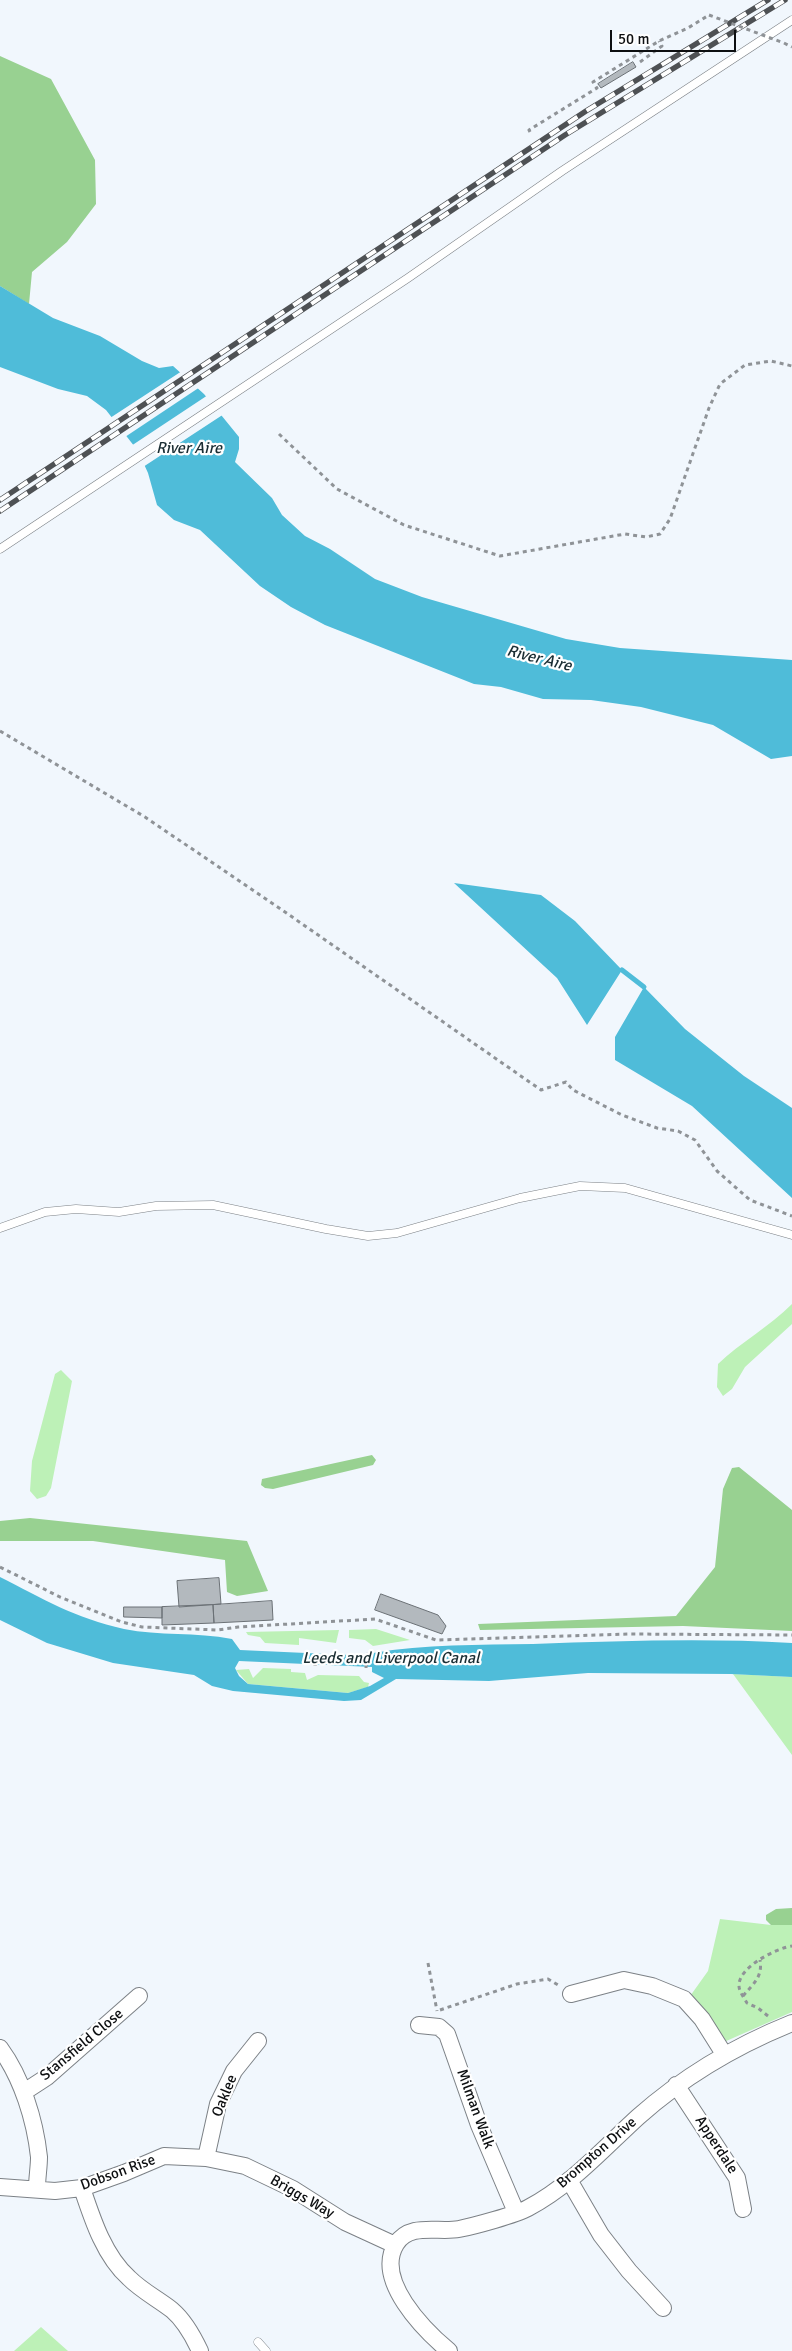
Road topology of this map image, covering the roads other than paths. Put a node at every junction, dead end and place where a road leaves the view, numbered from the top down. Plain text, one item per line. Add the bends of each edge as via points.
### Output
1 (792, 20) edge
2 (0, 549) edge
3 (0, 1228) edge
4 (792, 1235) edge
5 (571, 1994) road end
6 (140, 1996) dead end
7 (792, 2023) edge
8 (419, 2025) dead end
9 (258, 2041) dead end
10 (0, 2048) edge
11 (724, 2054) junction
12 (676, 2085) junction
13 (24, 2092) junction
14 (206, 2158) junction
15 (569, 2180) junction
16 (0, 2187) edge
17 (36, 2188) junction
18 (82, 2188) junction
19 (743, 2208) dead end
20 (516, 2212) junction
21 (395, 2245) junction
22 (662, 2308) dead end
23 (258, 2342) dead end
24 (200, 2351) edge
25 (266, 2351) edge
26 (449, 2351) edge

1 - 2 lane
3 - 4 lane via 45,1212 76,1209 119,1212 156,1206 213,1205 368,1236 397,1233 520,1198 580,1186 625,1188
5 - 11 street via 624,1980 652,1986 684,1999 702,2019
6 - 13 street, Stansfield Close via 47,2077
7 - 11 street, Brompton Drive
8 - 20 street, Milman Walk via 438,2019 447,2034 479,2125
9 - 14 street, Oaklee via 234,2071 218,2104
10 - 13 street
11 - 12 street, Brompton Drive
12 - 15 street, Brompton Drive
12 - 19 street, Apperdale via 737,2178
13 - 17 street via 39,2158
14 - 18 street, Dobson Rise via 164,2156
14 - 21 street, Briggs Way via 245,2166 294,2189 345,2222
15 - 20 street, Brompton Drive via 527,2209
15 - 22 street via 602,2235
16 - 17 street, Dobson Rise
17 - 18 street, Dobson Rise via 55,2191
18 - 24 street via 92,2219 109,2253 128,2277 173,2311 190,2330
20 - 21 street, Brompton Drive via 458,2229 418,2230 404,2236
21 - 26 street via 392,2279 399,2297 437,2342
23 - 25 lane

